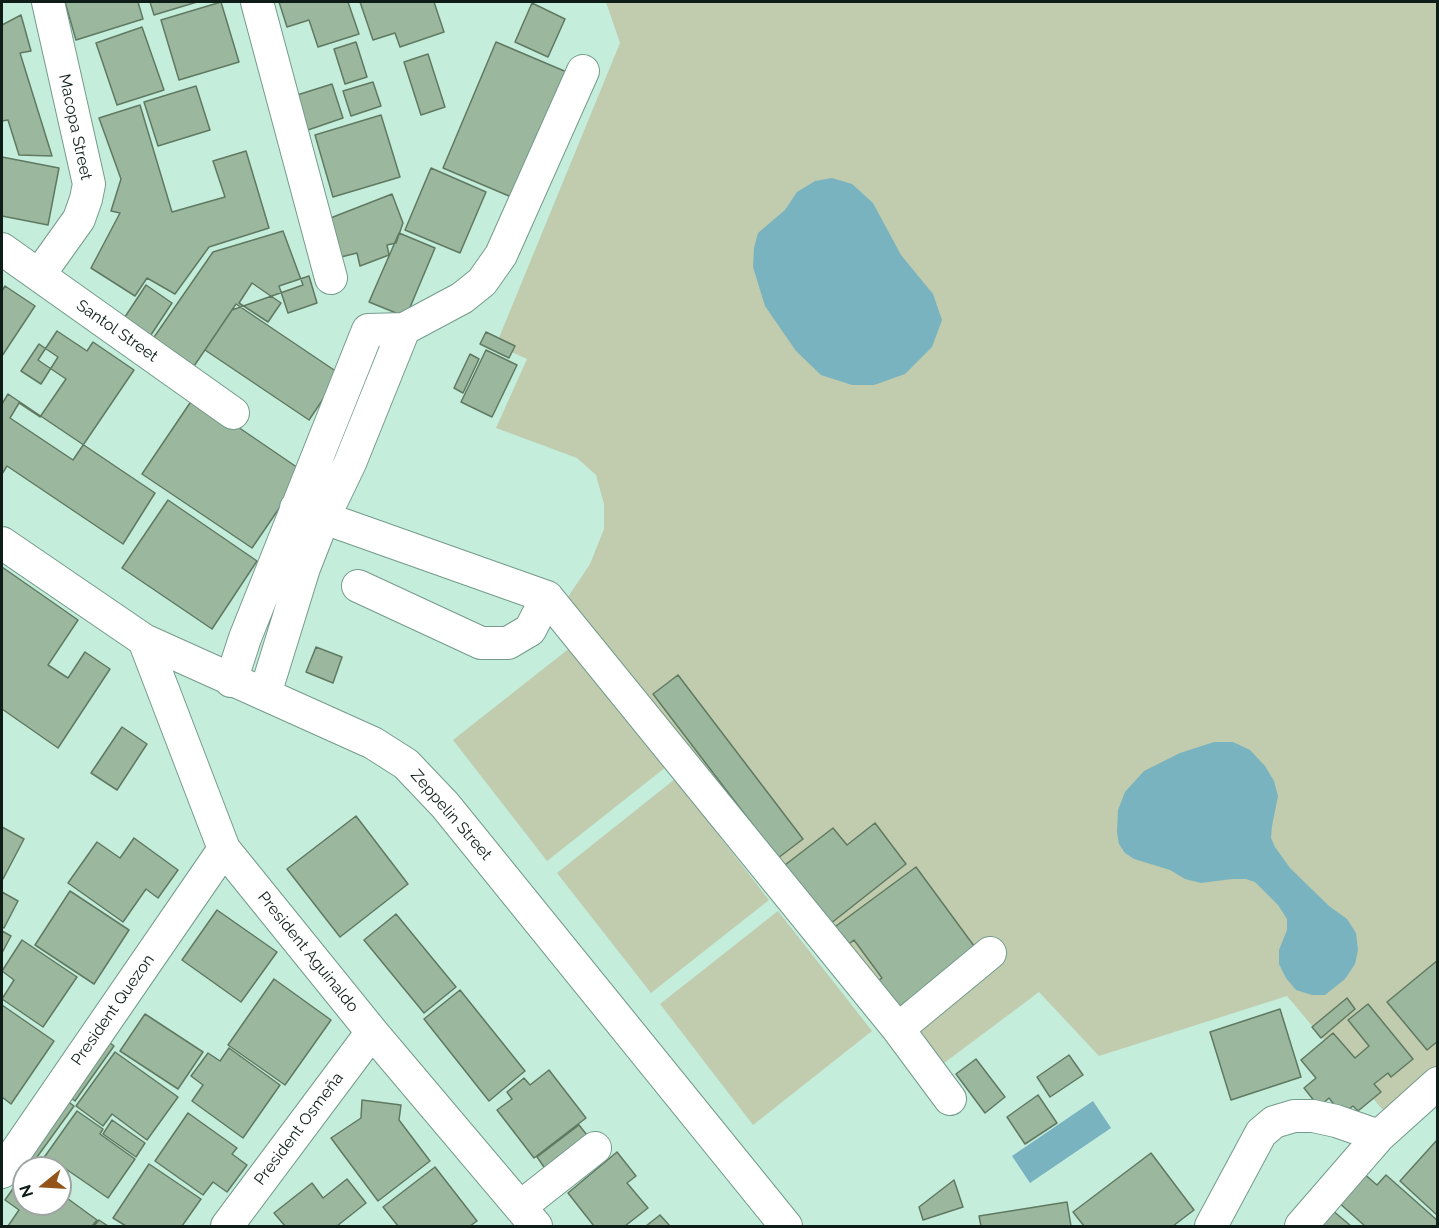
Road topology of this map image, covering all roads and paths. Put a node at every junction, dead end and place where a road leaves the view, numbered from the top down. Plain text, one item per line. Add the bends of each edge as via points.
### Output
1 (48, 2) edge
2 (257, 2) edge
3 (583, 71) dead end
4 (2, 249) edge
5 (39, 275) junction
6 (331, 278) dead end
7 (233, 413) dead end
8 (310, 513) junction
9 (2, 543) edge
10 (358, 586) dead end
11 (548, 597) junction
12 (144, 640) junction
13 (231, 681) junction
14 (265, 694) junction
15 (224, 849) junction
16 (990, 952) dead end
17 (898, 1029) junction
18 (372, 1032) junction
19 (1437, 1083) edge
20 (950, 1100) dead end
21 (1379, 1136) junction
22 (595, 1148) dead end
23 (2, 1172) edge
24 (528, 1217) edge
25 (229, 1226) edge
26 (786, 1227) edge
27 (1211, 1227) edge
28 (1300, 1227) edge

1 - 5 street, Macopa Street via 89,184 79,219
2 - 6 street
3 - 8 street via 494,264 482,282 462,298 404,329 350,463
4 - 5 street, Santol Street
5 - 7 street, Santol Street
8 - 11 street
8 - 13 street via 245,638
8 - 14 street via 304,568
9 - 12 street, Zeppelin Street
10 - 11 street via 482,643 508,642 530,630
11 - 17 street
12 - 13 street, Zeppelin Street
12 - 15 street, President Aguinaldo
13 - 14 street, Zeppelin Street
14 - 26 street, Zeppelin Street via 373,743 406,764 445,805
15 - 18 street, President Aguinaldo
15 - 23 street, President Quezon
16 - 17 street
17 - 20 street
18 - 24 street, President Aguinaldo
18 - 25 street, President Osmeña
19 - 21 street
21 - 27 street via 1313,1116 1274,1122 1261,1133
21 - 28 street
22 - 24 street

